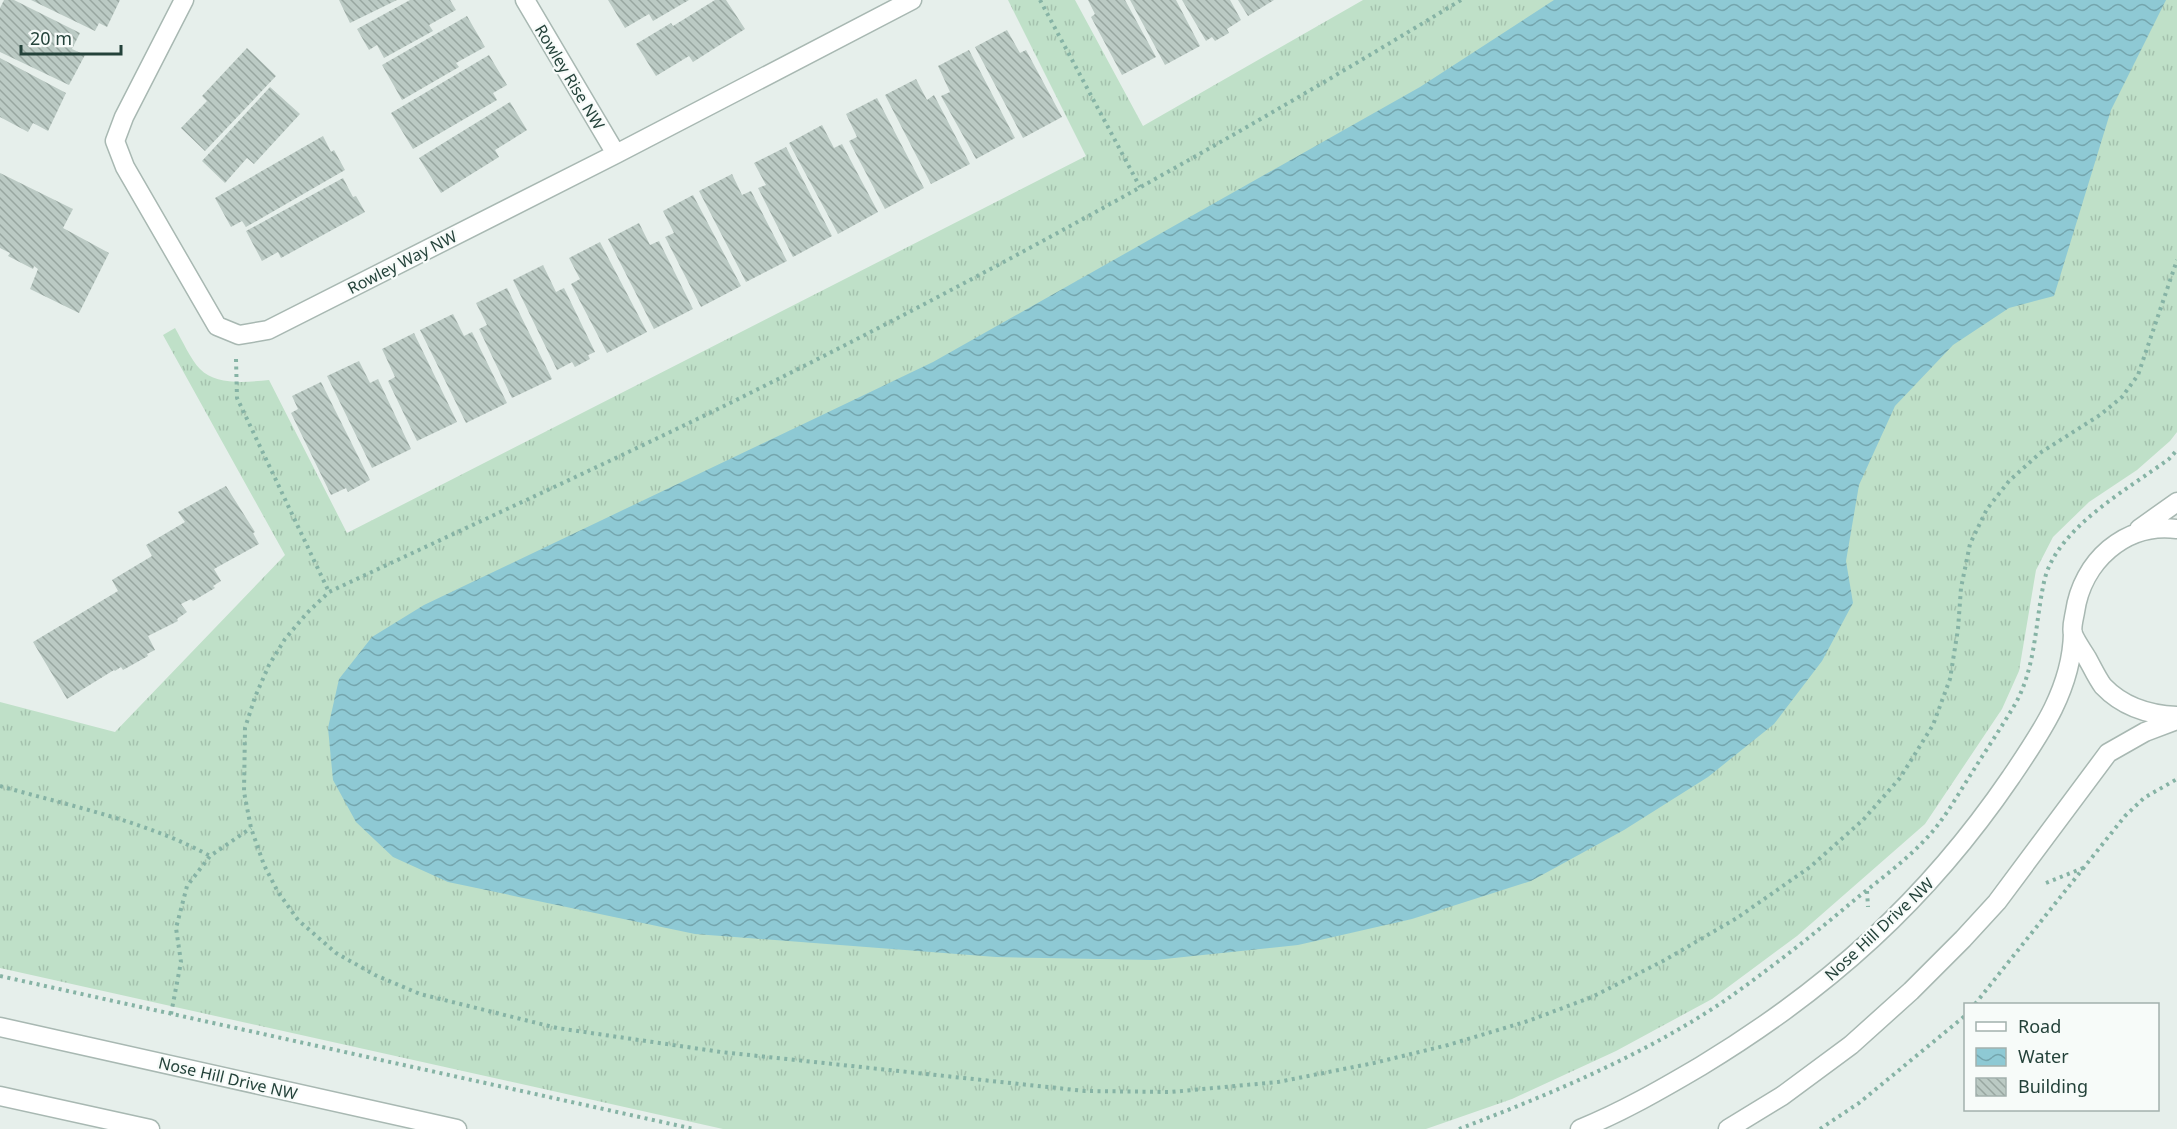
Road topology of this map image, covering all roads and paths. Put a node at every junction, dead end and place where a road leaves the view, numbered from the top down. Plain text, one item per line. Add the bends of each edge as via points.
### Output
1 (184, 0) edge
2 (525, 0) edge
3 (912, 0) edge
4 (1040, 0) edge
5 (1461, 0) edge
6 (616, 154) junction
7 (1140, 187) junction
8 (2177, 260) edge
9 (239, 335) junction
10 (2177, 450) edge
11 (2177, 502) edge
12 (2177, 529) edge
13 (2124, 539) junction
14 (329, 592) junction
15 (2073, 633) junction
16 (2177, 718) edge
17 (2177, 779) edge
18 (0, 786) edge
19 (251, 828) junction
20 (210, 856) junction
21 (0, 976) edge
22 (1977, 1003) edge
23 (171, 1014) junction
24 (1964, 1016) edge
25 (0, 1027) edge
26 (0, 1096) edge
27 (150, 1129) edge
28 (457, 1129) edge
29 (694, 1129) edge
30 (1459, 1129) edge
31 (1580, 1129) edge
32 (1728, 1129) edge
33 (1820, 1129) edge

1 - 9 street via 115,141 125,167 217,326
2 - 6 street, Rowley Rise NW
3 - 6 street, Rowley Way NW
4 - 7 path
5 - 7 path
6 - 9 street, Rowley Way NW via 268,330
7 - 14 path via 969,281 724,405
8 - 19 path via 2138,375 2122,397 2040,453 2009,481 1987,509 1970,544 1950,679 1933,725 1900,778 1863,820 1810,867 1737,918 1663,962 1592,997 1505,1028 1374,1063 1278,1082 1172,1092 1073,1089 721,1052 557,1028 420,994 336,953 298,920 278,892
9 - 14 path via 237,398
10 - 30 path via 2080,524 2050,564 2032,653 2016,703 1932,832 1905,858 1817,932 1729,998 1591,1074
11 - 13 street, Nose Hill Drive NW
12 - 13 street via 2157,528
13 - 15 street, Nose Hill Drive NW via 2106,550 2087,574 2077,601
14 - 19 path via 285,639 255,697 246,728 243,762
15 - 16 street via 2103,685 2126,705 2155,716
15 - 31 street, Nose Hill Drive NW via 2063,685 2038,737 1964,841 1887,926 1795,1004 1726,1051 1655,1093
16 - 32 street via 2108,753 1997,902 1851,1045 1782,1096
17 - 22 path via 2144,798 2114,828
18 - 20 path via 115,818
19 - 20 path
20 - 23 path via 187,886 176,928 181,962
21 - 23 path
23 - 29 path
24 - 33 path via 1859,1103
25 - 28 street, Nose Hill Drive NW
26 - 27 street

